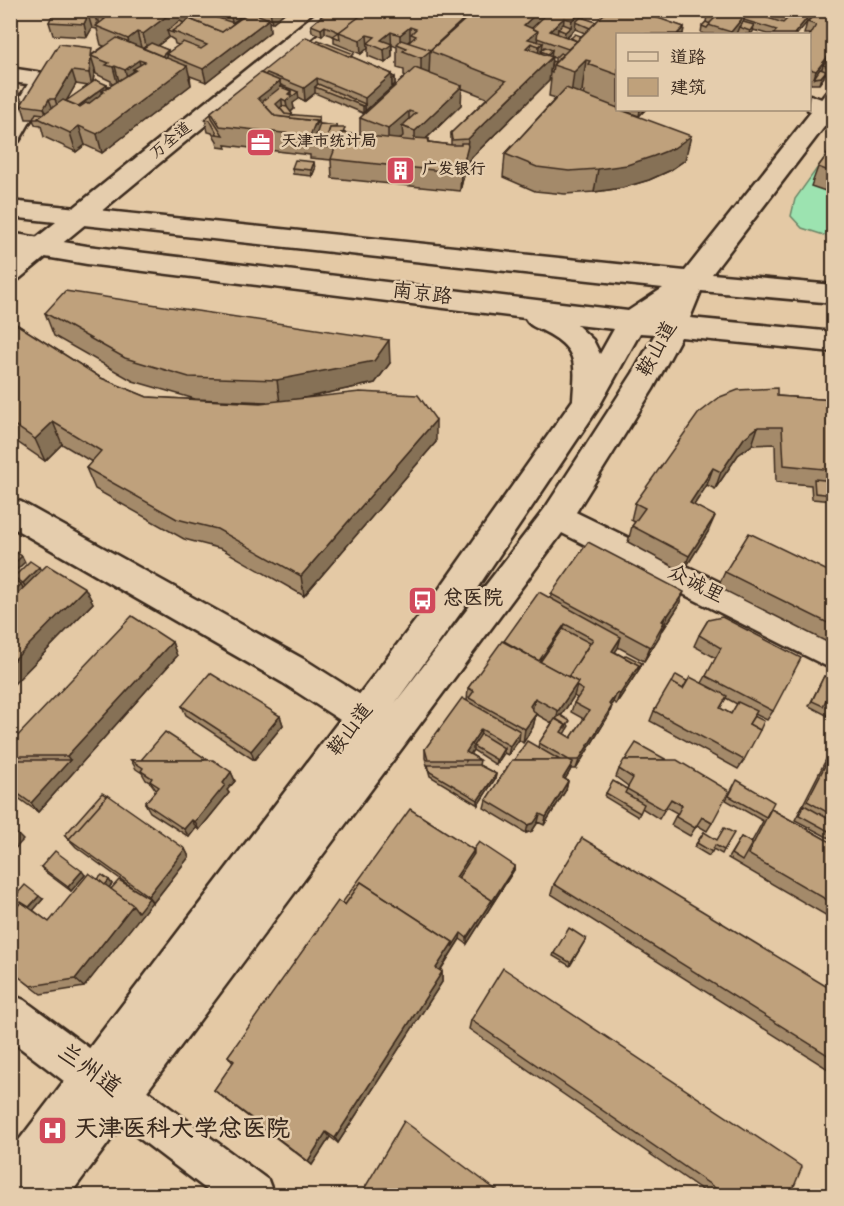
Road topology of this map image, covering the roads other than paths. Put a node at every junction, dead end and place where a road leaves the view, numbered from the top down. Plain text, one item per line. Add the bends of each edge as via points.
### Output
1 (334, 10) edge
2 (10, 75) edge
3 (823, 103) edge
4 (10, 136) edge
5 (10, 209) edge
6 (80, 217) junction
7 (10, 243) edge
8 (42, 247) junction
9 (10, 273) edge
10 (692, 281) junction
11 (782, 290) junction
12 (834, 294) edge
13 (497, 306) junction
14 (632, 322) junction
15 (672, 324) junction
16 (799, 339) junction
17 (834, 342) edge
18 (643, 381) junction
19 (587, 402) junction
20 (10, 511) edge
21 (557, 516) junction
22 (834, 655) edge
23 (377, 724) junction
24 (10, 1014) edge
25 (107, 1085) junction
26 (10, 1188) edge
27 (41, 1196) edge
28 (252, 1196) edge

1 - 6 main road, 万全道
2 - 4 main road via 42,79
3 - 10 main road, 鞍山道
5 - 6 main road
6 - 8 main road, 万全道
6 - 10 main road
7 - 8 main road, 南京路
8 - 9 main road, 万全道
8 - 13 main road, 南京路
10 - 11 main road
10 - 14 main road, 鞍山道
10 - 15 main road, 鞍山道
11 - 12 main road
11 - 15 main road via 723,297
13 - 14 main road, 南京路
13 - 19 main road via 551,323 577,338 590,367
14 - 15 main road, 南京路
14 - 19 main road, 鞍山道
15 - 16 main road, 南京路
15 - 18 main road, 鞍山道
15 - 19 main road via 629,357
16 - 17 main road, 南京路
16 - 18 main road via 717,340 697,345
18 - 21 main road, 鞍山道
19 - 23 main road, 鞍山道 via 447,605
20 - 23 main road via 295,672
21 - 22 main road, 众诚里
21 - 23 main road, 鞍山道
23 - 25 main road, 鞍山道
24 - 25 main road, 兰州道
25 - 26 main road, 鞍山道
25 - 27 main road, 鞍山道
25 - 28 main road, 兰州道

